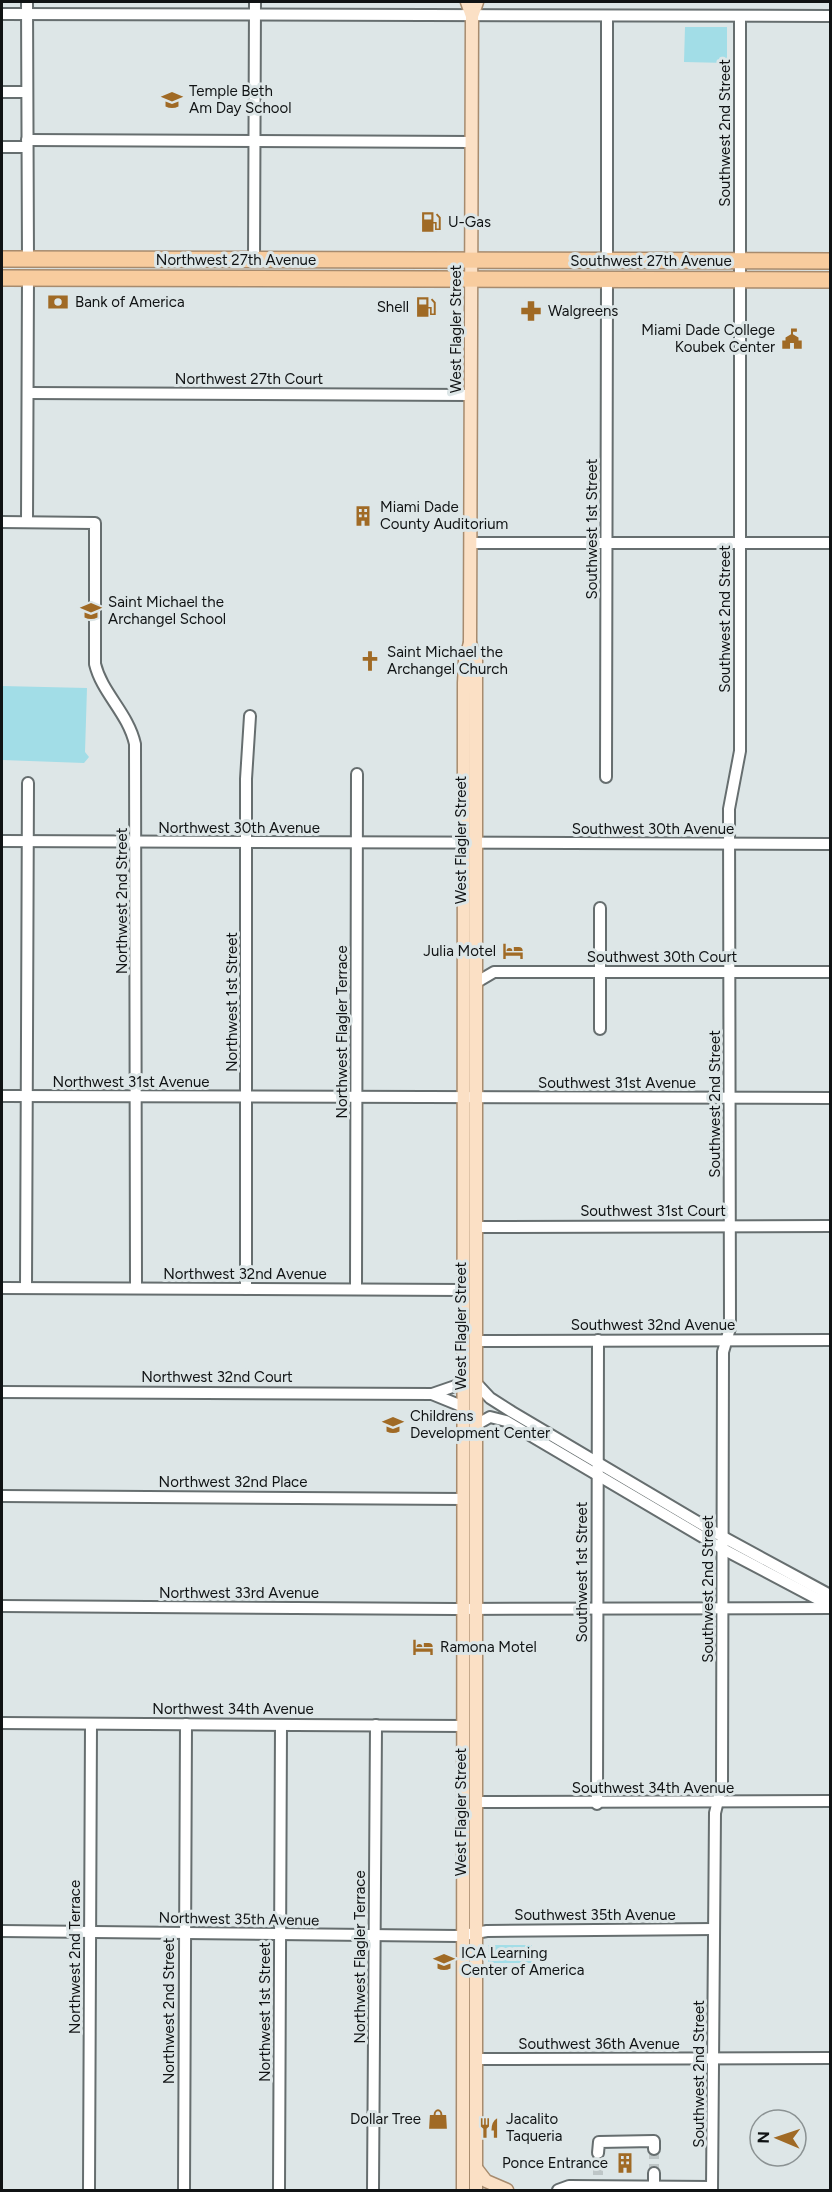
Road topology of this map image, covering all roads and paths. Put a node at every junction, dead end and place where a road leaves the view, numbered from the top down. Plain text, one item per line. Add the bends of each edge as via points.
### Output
1 (27, 2) edge
2 (255, 2) edge
3 (467, 2) edge
4 (477, 2) edge
5 (2, 14) edge
6 (27, 14) junction
7 (255, 15) junction
8 (471, 16) junction
9 (608, 16) junction
10 (740, 16) junction
11 (831, 16) edge
12 (2, 92) edge
13 (27, 92) junction
14 (254, 142) junction
15 (471, 142) junction
16 (27, 144) junction
17 (2, 147) edge
18 (2, 259) edge
19 (28, 259) junction
20 (103, 259) junction
21 (254, 261) junction
22 (471, 261) junction
23 (607, 261) junction
24 (740, 261) junction
25 (831, 261) edge
26 (2, 270) edge
27 (2, 278) edge
28 (28, 278) junction
29 (236, 280) junction
30 (267, 280) junction
31 (471, 280) junction
32 (607, 280) junction
33 (740, 280) junction
34 (831, 280) edge
35 (28, 393) junction
36 (471, 395) junction
37 (2, 522) edge
38 (27, 522) junction
39 (470, 543) junction
40 (607, 543) junction
41 (740, 543) junction
42 (831, 543) edge
43 (470, 643) junction
44 (250, 716) dead end
45 (464, 719) junction
46 (476, 741) junction
47 (357, 774) dead end
48 (606, 777) dead end
49 (28, 783) dead end
50 (2, 841) edge
51 (27, 841) junction
52 (137, 842) junction
53 (357, 842) junction
54 (247, 843) junction
55 (730, 843) junction
56 (470, 844) junction
57 (831, 844) edge
58 (600, 908) dead end
59 (476, 964) junction
60 (494, 972) junction
61 (600, 972) junction
62 (730, 972) junction
63 (831, 972) edge
64 (477, 982) junction
65 (600, 1029) dead end
66 (2, 1096) edge
67 (27, 1096) junction
68 (136, 1096) junction
69 (247, 1098) junction
70 (357, 1098) junction
71 (470, 1098) junction
72 (730, 1098) junction
73 (831, 1098) edge
74 (731, 1226) junction
75 (831, 1226) edge
76 (476, 1227) junction
77 (476, 1280) junction
78 (2, 1288) edge
79 (26, 1288) junction
80 (136, 1288) junction
81 (246, 1289) junction
82 (356, 1289) junction
83 (464, 1290) junction
84 (598, 1340) junction
85 (727, 1340) junction
86 (831, 1340) edge
87 (476, 1341) junction
88 (464, 1355) junction
89 (470, 1383) junction
90 (2, 1392) edge
91 (432, 1394) junction
92 (464, 1407) junction
93 (476, 1425) junction
94 (598, 1463) junction
95 (598, 1475) junction
96 (2, 1496) edge
97 (464, 1499) junction
98 (723, 1543) junction
99 (791, 1587) junction
100 (831, 1595) edge
101 (2, 1606) edge
102 (831, 1607) edge
103 (598, 1608) junction
104 (723, 1608) junction
105 (785, 1608) junction
106 (470, 1609) junction
107 (2, 1723) edge
108 (91, 1724) junction
109 (186, 1724) junction
110 (281, 1725) junction
111 (376, 1725) junction
112 (464, 1726) junction
113 (831, 1801) edge
114 (476, 1802) junction
115 (717, 1803) junction
116 (597, 1804) junction
117 (714, 1929) junction
118 (2, 1931) edge
119 (185, 1932) junction
120 (90, 1933) junction
121 (280, 1934) junction
122 (470, 1934) junction
123 (375, 1936) junction
124 (831, 2058) edge
125 (714, 2059) junction
126 (476, 2060) junction
127 (654, 2149) dead end
128 (598, 2153) dead end
129 (476, 2168) junction
130 (654, 2173) tunnel mouth
131 (606, 2186) edge
132 (654, 2188) junction
133 (712, 2189) edge
134 (89, 2190) edge
135 (184, 2190) edge
136 (279, 2190) edge
137 (373, 2190) edge
138 (464, 2190) edge
139 (476, 2190) edge
140 (507, 2190) edge
141 (558, 2190) edge
142 (631, 2190) edge

1 - 6 street
2 - 7 street
3 - 8 main road, West Flagler Street
4 - 8 main road, West Flagler Street
5 - 6 street
6 - 7 street
6 - 13 street
7 - 8 street
7 - 14 street
8 - 9 street
8 - 15 main road, West Flagler Street
9 - 10 street
9 - 23 street
10 - 11 street
10 - 24 street, Southwest 2nd Street
12 - 13 street
13 - 16 street
14 - 15 street
14 - 16 street
14 - 21 street
15 - 22 main road, West Flagler Street
16 - 17 street
16 - 19 street
18 - 19 highway, Northwest 27th Avenue
19 - 20 highway, Northwest 27th Avenue
19 - 26 highway via 20,267
20 - 21 highway, Northwest 27th Avenue
20 - 28 highway via 94,265 39,267
21 - 22 highway, Northwest 27th Avenue
21 - 29 highway
21 - 30 highway
22 - 23 highway, Southwest 27th Avenue
22 - 31 main road, West Flagler Street
23 - 24 highway, Southwest 27th Avenue
24 - 25 highway, Southwest 27th Avenue
24 - 33 street, Southwest 2nd Street
27 - 28 highway, Northwest 27th Avenue
28 - 29 highway, Northwest 27th Avenue
28 - 35 street
29 - 30 highway, Northwest 27th Avenue
30 - 31 highway, Northwest 27th Avenue
31 - 32 highway, Southwest 27th Avenue
31 - 36 main road, West Flagler Street
32 - 33 highway, Southwest 27th Avenue
32 - 40 street, Southwest 1st Street
33 - 34 highway, Southwest 27th Avenue
33 - 41 street, Southwest 2nd Street
35 - 36 street, Northwest 27th Court
35 - 38 street
36 - 39 main road, West Flagler Street
37 - 38 street
38 - 52 street, Northwest 2nd Street via 95,523 95,664 133,734
39 - 40 street
39 - 43 main road, West Flagler Street
40 - 41 street
40 - 48 street, Southwest 1st Street
41 - 42 street
41 - 55 street, Southwest 2nd Street via 740,751 730,799
43 - 45 main road, West Flagler Street via 465,660
43 - 46 main road, West Flagler Street via 476,660
44 - 54 street, Northwest 1st Street
45 - 46 main road
45 - 56 main road, West Flagler Street
46 - 56 main road, West Flagler Street
47 - 53 street, Northwest Flagler Terrace
49 - 51 street
50 - 51 street, Northwest 30th Avenue
51 - 52 street, Northwest 30th Avenue
51 - 67 street
52 - 54 street, Northwest 30th Avenue
52 - 68 street, Northwest 2nd Street
53 - 54 street, Northwest 30th Avenue
53 - 56 street, Northwest 30th Avenue
53 - 70 street, Northwest Flagler Terrace
54 - 69 street, Northwest 1st Street
55 - 56 street, Southwest 30th Avenue
55 - 57 street, Southwest 30th Avenue
55 - 62 street, Southwest 2nd Street
56 - 59 main road, West Flagler Street
56 - 71 main road, West Flagler Street
58 - 61 street
59 - 60 street, Southwest 30th Court
59 - 64 main road, West Flagler Street
60 - 61 street, Southwest 30th Court
60 - 64 street
61 - 62 street, Southwest 30th Court
61 - 65 street
62 - 63 street, Southwest 30th Court
62 - 72 street, Southwest 2nd Street
64 - 71 main road, West Flagler Street
66 - 67 street, Northwest 31st Avenue
67 - 68 street, Northwest 31st Avenue
67 - 79 street
68 - 69 street, Northwest 31st Avenue
68 - 80 street, Northwest 2nd Street
69 - 70 street, Northwest 31st Avenue
69 - 81 street, Northwest 1st Street
70 - 71 street, Northwest 31st Avenue
70 - 82 street, Northwest Flagler Terrace
71 - 72 street, Southwest 31st Avenue
71 - 76 main road, West Flagler Street
71 - 83 main road, West Flagler Street
72 - 73 street, Southwest 31st Avenue
72 - 74 street, Southwest 2nd Street
74 - 75 street, Southwest 31st Court
74 - 76 street, Southwest 31st Court
74 - 85 street, Southwest 2nd Street
76 - 77 main road, West Flagler Street
77 - 83 main road
77 - 87 main road, West Flagler Street
78 - 79 street, Northwest 32nd Avenue
79 - 80 street, Northwest 32nd Avenue
80 - 81 street, Northwest 32nd Avenue
81 - 82 street, Northwest 32nd Avenue
82 - 83 street, Northwest 32nd Avenue
83 - 88 main road, West Flagler Street
84 - 85 street, Southwest 32nd Avenue
84 - 87 street, Southwest 32nd Avenue
84 - 94 street, Southwest 1st Street
85 - 86 street, Southwest 32nd Avenue
85 - 98 street, Southwest 2nd Street via 723,1352
87 - 88 main road
87 - 89 main road, West Flagler Street
88 - 89 main road, West Flagler Street
89 - 91 street, Northwest 32nd Court
89 - 92 main road, West Flagler Street
89 - 93 main road, West Flagler Street
89 - 94 street
90 - 91 street, Northwest 32nd Court
91 - 92 street, Northwest 32nd Court
92 - 97 main road, West Flagler Street
93 - 95 street via 490,1417 500,1418
93 - 106 main road, West Flagler Street
94 - 95 street, Southwest 1st Street
94 - 98 street
95 - 98 street
95 - 103 street, Southwest 1st Street
96 - 97 street, Northwest 32nd Place
97 - 106 main road, West Flagler Street
98 - 99 street
98 - 100 street
98 - 104 street, Southwest 2nd Street
99 - 102 street
99 - 105 street
101 - 106 street, Northwest 33rd Avenue
102 - 105 street, Northwest 33rd Avenue
103 - 104 street, Northwest 33rd Avenue
103 - 106 street, Northwest 33rd Avenue
103 - 116 street, Southwest 1st Street
104 - 105 street, Northwest 33rd Avenue
104 - 115 street, Southwest 2nd Street via 722,1784
106 - 112 main road, West Flagler Street
106 - 114 main road, West Flagler Street
107 - 108 street, Northwest 34th Avenue
108 - 109 street, Northwest 34th Avenue
108 - 120 street, Northwest 2nd Terrace
109 - 110 street, Northwest 34th Avenue
109 - 119 street, Northwest 2nd Street
110 - 111 street, Northwest 34th Avenue
110 - 121 street, Northwest 1st Street
111 - 112 street, Northwest 34th Avenue
111 - 123 street, Northwest Flagler Terrace
112 - 122 main road, West Flagler Street
113 - 115 street, Southwest 34th Avenue
114 - 116 street, Southwest 34th Avenue
114 - 122 main road, West Flagler Street
115 - 116 street, Southwest 34th Avenue
115 - 117 street, Southwest 2nd Street
117 - 122 street, Southwest 35th Avenue
117 - 125 street, Southwest 2nd Street
118 - 120 street, Northwest 35th Avenue
119 - 120 street, Northwest 35th Avenue
119 - 121 street, Northwest 35th Avenue
119 - 135 street, Northwest 2nd Street
120 - 134 street, Northwest 2nd Terrace
121 - 123 street, Northwest 35th Avenue
121 - 136 street, Northwest 1st Street
122 - 123 street, Northwest 35th Avenue
122 - 126 main road, West Flagler Street
122 - 138 main road, West Flagler Street
123 - 137 street, Northwest Flagler Terrace
124 - 125 street, Southwest 36th Avenue
125 - 126 street, Southwest 36th Avenue
125 - 133 street, Southwest 2nd Street
126 - 129 main road, West Flagler Street
127 - 128 street via 654,2141 599,2142
129 - 139 main road, West Flagler Street
129 - 140 main road via 486,2181
130 - 132 street
131 - 141 street via 569,2186
131 - 142 street
132 - 133 street
132 - 142 street

